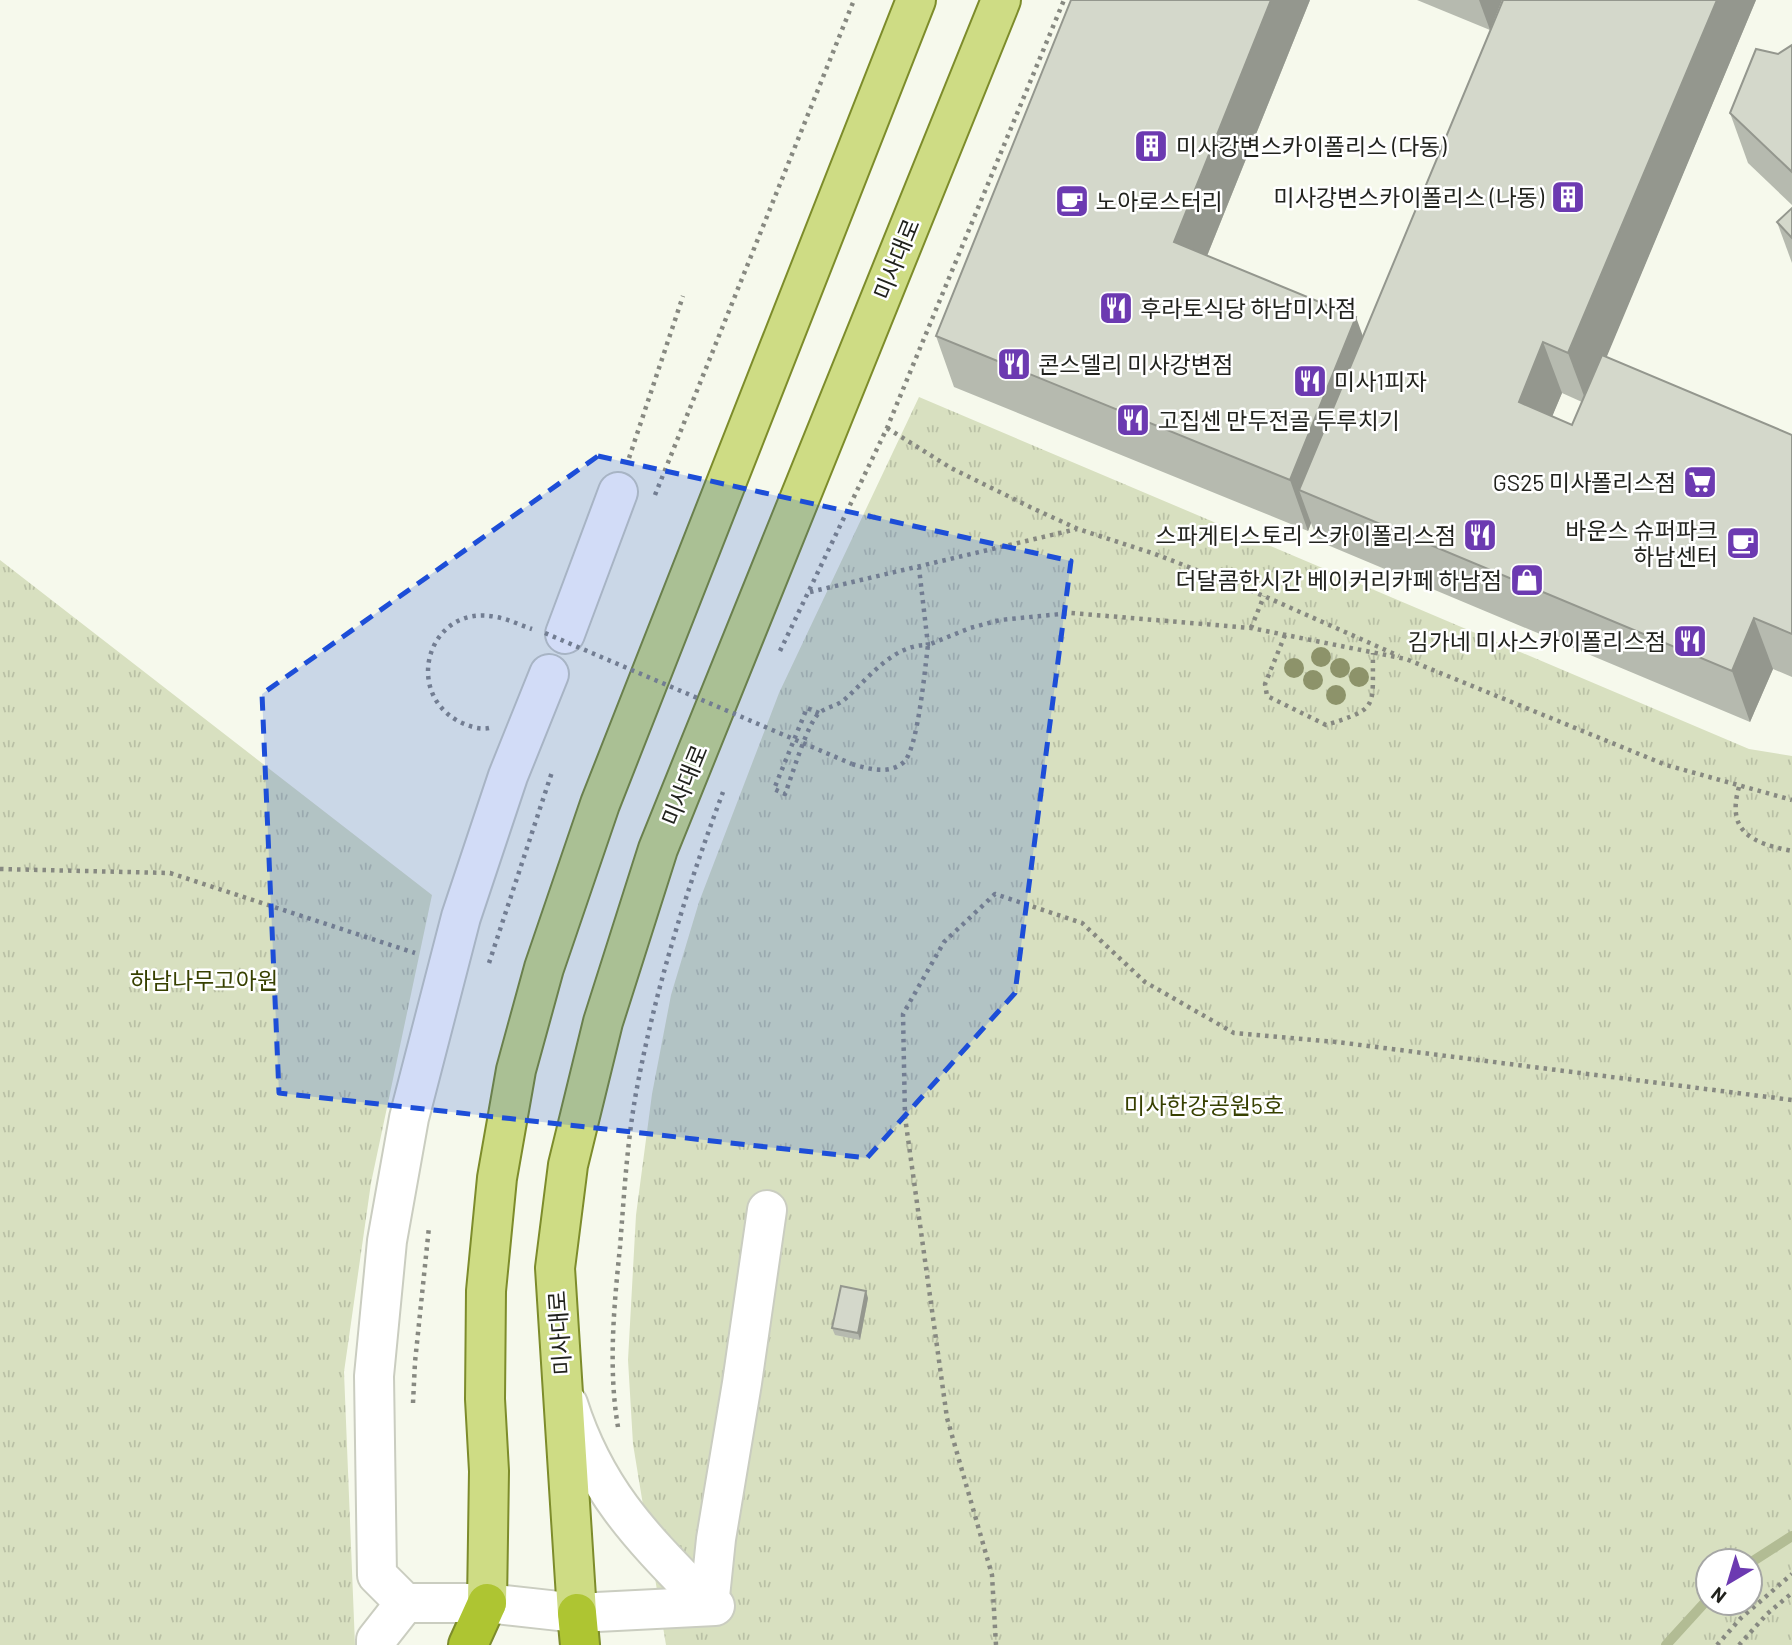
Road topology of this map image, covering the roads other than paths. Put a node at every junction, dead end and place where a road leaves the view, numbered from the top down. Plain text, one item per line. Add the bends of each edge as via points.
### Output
1 (916, 0) edge
2 (1001, 0) edge
3 (634, 498) road end
4 (555, 634) road end
5 (549, 674) dead end
6 (767, 1210) dead end
7 (563, 1388) junction
8 (405, 1603) junction
9 (487, 1603) junction
10 (712, 1606) junction
11 (579, 1629) edge
12 (376, 1645) edge
13 (468, 1645) edge
14 (494, 1645) edge

1 - 9 main road via 600,804 544,968 516,1070 497,1178 486,1291
2 - 7 main road, 미사대로 via 658,849 618,973 568,1166 561,1216 555,1268
3 - 4 street
5 - 8 street via 508,776 461,917 409,1118 387,1241 373,1376 377,1575
6 - 10 street via 716,1539
7 - 10 street via 587,1454 618,1507
7 - 11 main road, 미사대로
8 - 9 street
8 - 12 street
9 - 11 street
9 - 13 highway
9 - 14 highway
10 - 11 street

